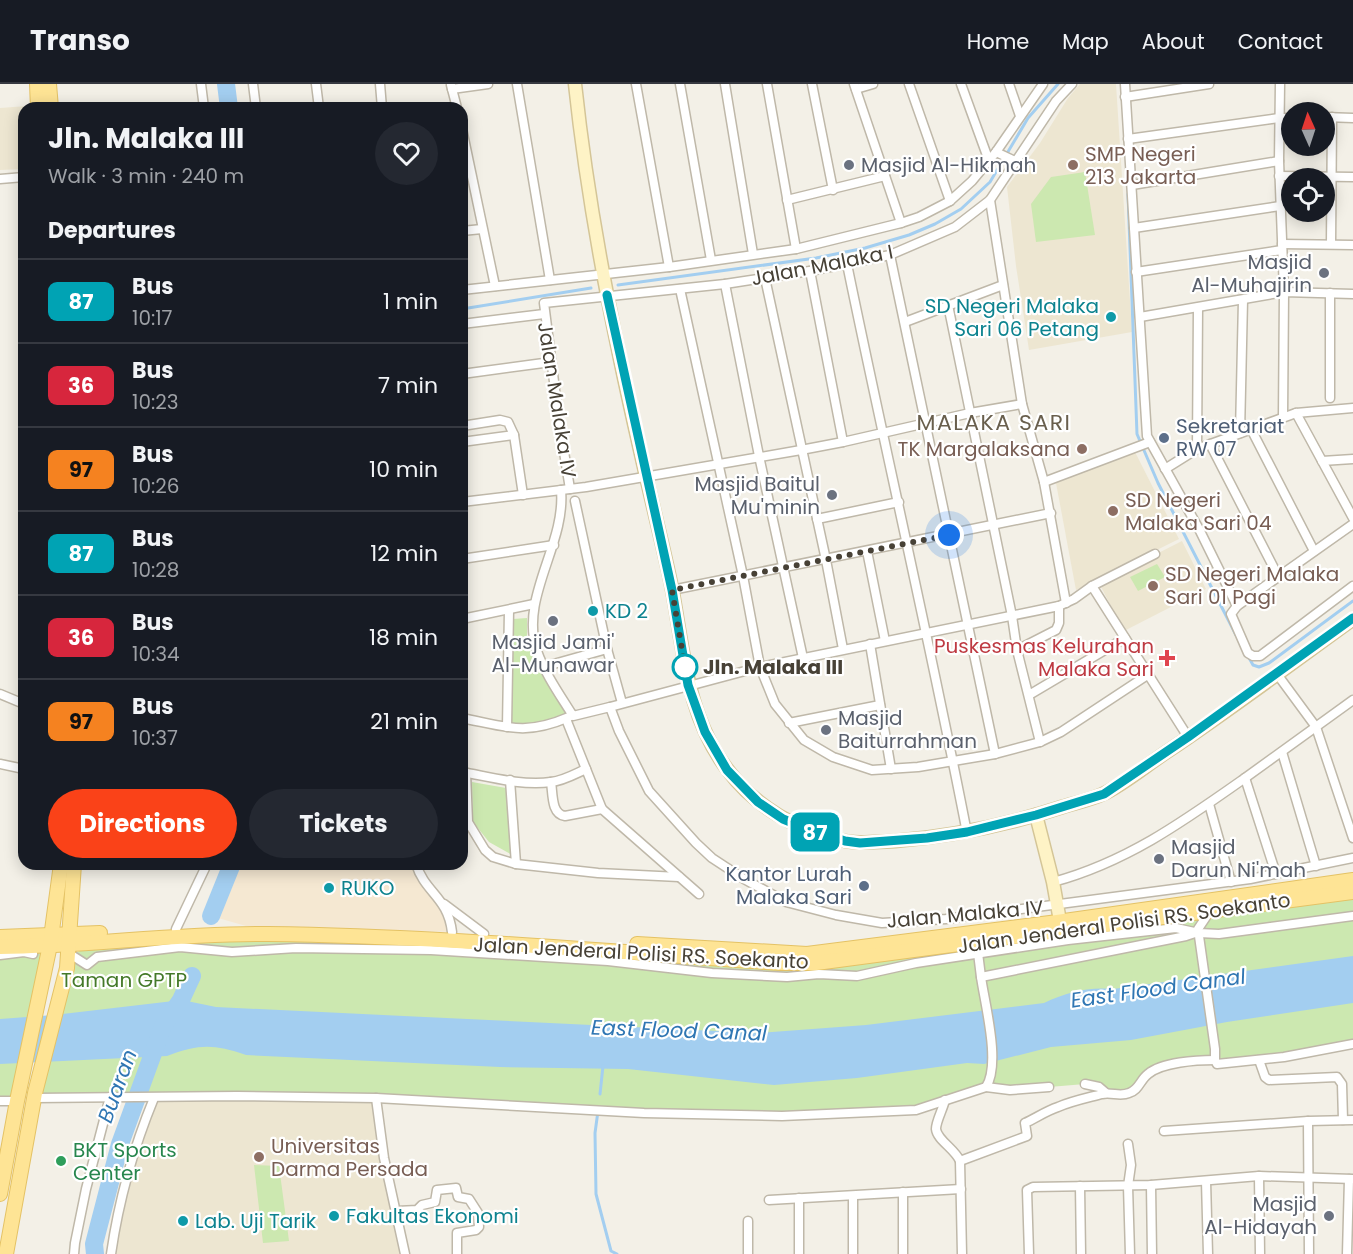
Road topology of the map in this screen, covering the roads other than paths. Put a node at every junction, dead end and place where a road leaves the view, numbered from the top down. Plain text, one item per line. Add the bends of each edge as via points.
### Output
1 (37, 84) edge
2 (49, 84) edge
3 (201, 84) edge
4 (253, 84) edge
5 (316, 84) edge
6 (380, 84) edge
7 (488, 84) edge
8 (517, 84) edge
9 (575, 84) edge
10 (636, 84) edge
11 (680, 84) edge
12 (725, 84) edge
13 (767, 84) edge
14 (812, 84) edge
15 (873, 84) edge
16 (909, 84) edge
17 (961, 84) edge
18 (1009, 84) edge
19 (1043, 84) edge
20 (1072, 84) edge
21 (1125, 84) edge
22 (1209, 84) edge
23 (1280, 84) edge
24 (451, 86) edge
25 (855, 87) edge
26 (1125, 97) junction
27 (38, 102) edge
28 (50, 102) edge
29 (203, 102) edge
30 (255, 102) edge
31 (318, 102) edge
32 (382, 102) edge
33 (455, 102) edge
34 (1020, 116) junction
35 (1335, 117) edge
36 (1279, 118) junction
37 (1353, 118) edge
38 (1128, 139) junction
39 (999, 154) junction
40 (468, 155) edge
41 (989, 161) junction
42 (1016, 161) junction
43 (1279, 161) junction
44 (468, 172) edge
45 (472, 172) junction
46 (885, 176) junction
47 (1279, 176) joint
48 (1335, 177) edge
49 (1353, 177) edge
50 (18, 178) edge
51 (0, 179) edge
52 (1132, 185) junction
53 (833, 190) junction
54 (787, 200) junction
55 (990, 200) junction
56 (950, 201) junction
57 (1280, 206) junction
58 (1331, 222) edge
59 (901, 223) junction
60 (1134, 228) junction
61 (482, 229) junction
62 (468, 230) edge
63 (1331, 244) junction
64 (1353, 245) edge
65 (1282, 247) junction
66 (796, 249) junction
67 (753, 254) junction
68 (890, 255) junction
69 (711, 260) junction
70 (847, 264) junction
71 (669, 267) junction
72 (810, 271) junction
73 (1136, 272) junction
74 (604, 274) junction
75 (765, 278) junction
76 (550, 280) junction
77 (725, 284) junction
78 (1003, 285) junction
79 (495, 286) junction
80 (468, 289) edge
81 (680, 289) junction
82 (1284, 292) junction
83 (1330, 293) junction
84 (1353, 294) edge
85 (607, 295) junction
86 (1243, 300) junction
87 (948, 306) junction
88 (1198, 308) junction
89 (544, 314) junction
90 (1140, 317) junction
91 (905, 322) junction
92 (468, 323) edge
93 (551, 362) junction
94 (468, 373) edge
95 (1023, 404) junction
96 (1330, 405) junction
97 (1353, 408) edge
98 (970, 413) junction
99 (1296, 413) junction
100 (1283, 417) junction
101 (925, 422) junction
102 (468, 425) edge
103 (1251, 429) junction
104 (884, 432) junction
105 (1240, 433) junction
106 (514, 435) junction
107 (468, 441) edge
108 (843, 442) junction
109 (1145, 444) junction
110 (1210, 444) junction
111 (1197, 449) junction
112 (801, 450) junction
113 (759, 456) junction
114 (1353, 459) edge
115 (1322, 461) junction
116 (717, 464) junction
117 (1165, 469) junction
118 (646, 476) junction
119 (1044, 482) junction
120 (566, 490) junction
121 (523, 495) junction
122 (468, 500) edge
123 (575, 501) dead end
124 (899, 502) junction
125 (1051, 513) junction
126 (1353, 518) edge
127 (817, 519) junction
128 (1353, 524) edge
129 (994, 525) junction
130 (949, 535) junction
131 (908, 542) junction
132 (554, 545) junction
133 (867, 551) junction
134 (1314, 551) junction
135 (1155, 554) dead end
136 (468, 558) edge
137 (826, 560) junction
138 (784, 568) junction
139 (743, 576) junction
140 (1278, 576) junction
141 (1092, 586) junction
142 (1353, 586) edge
143 (672, 590) junction
144 (534, 604) junction
145 (1063, 605) junction
146 (1237, 606) junction
147 (509, 610) junction
148 (1012, 616) junction
149 (468, 618) edge
150 (1353, 618) edge
151 (967, 626) junction
152 (925, 633) junction
153 (1125, 638) junction
154 (885, 641) junction
155 (870, 644) junction
156 (607, 649) junction
157 (843, 649) junction
158 (1017, 650) junction
159 (803, 658) junction
160 (543, 667) junction
161 (760, 667) junction
162 (1149, 674) junction
163 (1277, 674) junction
164 (688, 685) junction
165 (0, 694) edge
166 (1029, 695) junction
167 (1353, 700) edge
168 (18, 702) edge
169 (622, 703) junction
170 (880, 705) junction
171 (610, 707) junction
172 (569, 717) junction
173 (468, 719) edge
174 (789, 723) junction
175 (507, 727) junction
176 (1316, 727) junction
177 (1188, 737) junction
178 (1040, 742) junction
179 (1282, 752) junction
180 (995, 754) junction
181 (954, 760) junction
182 (0, 764) edge
183 (18, 768) edge
184 (586, 769) junction
185 (891, 769) junction
186 (468, 774) edge
187 (1245, 778) junction
188 (510, 780) junction
189 (551, 782) junction
190 (1209, 804) junction
191 (602, 809) junction
192 (1036, 815) junction
193 (468, 821) edge
194 (967, 832) junction
195 (1353, 838) edge
196 (1353, 858) edge
197 (516, 864) junction
198 (1316, 866) junction
199 (60, 870) edge
200 (74, 870) edge
201 (205, 870) edge
202 (418, 870) edge
203 (1276, 874) junction
204 (680, 877) junction
205 (1353, 880) edge
206 (1053, 882) junction
207 (1231, 882) junction
208 (1353, 892) edge
209 (699, 894) dead end
210 (444, 904) junction
211 (1058, 905) junction
212 (1210, 911) junction
213 (1185, 915) junction
214 (1353, 916) edge
215 (1060, 921) junction
216 (471, 924) junction
217 (452, 928) junction
218 (242, 930) junction
219 (1198, 931) junction
220 (484, 934) junction
221 (182, 935) junction
222 (0, 937) edge
223 (51, 940) junction
224 (0, 947) edge
225 (70, 949) junction
226 (29, 950) junction
227 (978, 953) junction
228 (0, 955) edge
229 (46, 961) junction
230 (981, 977) junction
231 (1353, 1044) edge
232 (1215, 1060) junction
233 (1259, 1060) junction
234 (1085, 1084) dead end
235 (986, 1087) junction
236 (1049, 1087) dead end
237 (1107, 1093) junction
238 (35, 1095) junction
239 (18, 1096) junction
240 (110, 1097) junction
241 (154, 1098) junction
242 (376, 1098) junction
243 (0, 1101) edge
244 (945, 1101) junction
245 (1308, 1120) junction
246 (1342, 1120) junction
247 (1353, 1120) edge
248 (1164, 1131) dead end
249 (1128, 1144) dead end
250 (960, 1161) junction
251 (1259, 1176) junction
252 (1307, 1179) junction
253 (1351, 1179) edge
254 (1206, 1181) junction
255 (1151, 1185) junction
256 (1080, 1186) junction
257 (1128, 1186) junction
258 (961, 1189) junction
259 (903, 1192) junction
260 (0, 1194) edge
261 (853, 1196) junction
262 (799, 1198) junction
263 (769, 1200) dead end
264 (397, 1211) junction
265 (748, 1221) dead end
266 (6, 1254) edge
267 (74, 1254) edge
268 (111, 1254) edge
269 (405, 1254) edge
270 (457, 1254) edge
271 (748, 1254) edge
272 (799, 1254) edge
273 (853, 1254) edge
274 (903, 1254) edge
275 (962, 1254) edge
276 (1029, 1254) edge
277 (1081, 1254) edge
278 (1130, 1254) edge
279 (1152, 1254) edge
280 (1208, 1254) edge
281 (1260, 1254) edge
282 (1309, 1254) edge
283 (1347, 1254) edge

1 - 27 main road
2 - 28 main road
3 - 29 street
4 - 30 street
5 - 31 street
6 - 32 street
7 - 24 street
8 - 76 street
9 - 74 street via 589,196
10 - 71 street
11 - 69 street
12 - 67 street
13 - 54 street
14 - 53 street
15 - 25 street
16 - 56 street
17 - 41 street
18 - 34 street
19 - 34 street
20 - 42 street, Jalan Malaka I via 1056,100
21 - 26 street
22 - 26 street
23 - 36 street
24 - 33 street
25 - 46 street
26 - 38 street
34 - 39 street
35 - 37 street
36 - 38 street
36 - 43 street
38 - 52 street
39 - 41 street
39 - 42 street
40 - 45 street
41 - 56 street
42 - 55 street, Jalan Malaka I
43 - 47 street
43 - 52 street
44 - 45 street
45 - 61 street
46 - 53 street
46 - 59 street
47 - 57 street
48 - 49 street
50 - 51 street
52 - 60 street
53 - 54 street
54 - 66 street
55 - 68 street, Jalan Malaka I via 955,227
55 - 78 street
56 - 59 street
57 - 60 street
57 - 65 street
58 - 63 street
59 - 66 street
60 - 73 street
61 - 62 street
61 - 79 street
63 - 64 street
63 - 65 street
65 - 73 street
65 - 82 street
66 - 67 street
67 - 69 street
68 - 70 street, Jalan Malaka I
68 - 91 street
69 - 71 street
70 - 72 street, Jalan Malaka I
70 - 104 street
71 - 74 street
72 - 75 street, Jalan Malaka I
72 - 108 street
73 - 90 street
74 - 76 street
74 - 85 street
75 - 77 street, Jalan Malaka I
75 - 112 street
76 - 79 street
77 - 81 street, Jalan Malaka I
77 - 113 street
78 - 87 street
78 - 95 street
79 - 80 street
81 - 85 street, Jalan Malaka I
81 - 116 street
82 - 83 street
82 - 86 street
82 - 100 street
83 - 84 street
83 - 96 street
85 - 89 street, Jalan Malaka IV via 544,303
85 - 118 street
86 - 88 street
86 - 105 street
87 - 91 street
87 - 98 street
88 - 90 street
88 - 111 street
89 - 92 street
89 - 93 street, Jalan Malaka IV
90 - 109 street
91 - 101 street
93 - 94 street
93 - 120 street, Jalan Malaka IV
95 - 98 street
95 - 119 street
96 - 97 street
96 - 99 street
98 - 101 street
98 - 129 street
99 - 100 street
99 - 115 street
100 - 103 street
101 - 104 street
101 - 130 street
102 - 106 street via 504,420
103 - 105 street
103 - 134 street
104 - 108 street
104 - 124 street
105 - 110 street
106 - 107 street
106 - 121 street
108 - 112 street
109 - 117 street
109 - 119 street
110 - 111 street
110 - 140 street
111 - 117 street
112 - 113 street
112 - 127 street
113 - 116 street
113 - 138 street
114 - 115 street
115 - 126 street
116 - 118 street
116 - 139 street
117 - 146 street
118 - 120 street
118 - 143 street
119 - 125 street
120 - 121 street
120 - 132 street, Jalan Malaka IV
121 - 122 street
123 - 156 street
124 - 127 street
124 - 131 street
125 - 129 street
125 - 145 street
127 - 137 street
128 - 134 street
129 - 130 street
129 - 148 street
130 - 131 street
130 - 151 street
131 - 133 street
131 - 152 street
132 - 136 street
132 - 144 street, Jalan Malaka IV
133 - 137 street
133 - 154 street
134 - 140 street
135 - 141 street
137 - 138 street
137 - 157 street
138 - 139 street
138 - 159 street
139 - 143 street
139 - 161 street
140 - 146 street
141 - 145 street
141 - 153 street
142 - 146 street via 1260,656 1248,652 1231,614
143 - 164 street
144 - 147 street
144 - 160 street, Jalan Malaka IV via 534,634
145 - 148 street
145 - 158 street via 1056,630
147 - 149 street
147 - 175 street
148 - 151 street
148 - 158 street
150 - 163 street
151 - 152 street
151 - 180 street
152 - 154 street
152 - 181 street
153 - 162 street
153 - 166 street
154 - 155 street
155 - 157 street
155 - 170 street
156 - 160 street
156 - 169 street
157 - 159 street
158 - 166 street
159 - 161 street
160 - 172 street, Jalan Malaka IV
161 - 164 street
161 - 174 street via 775,704
162 - 177 street
162 - 178 street via 1079,722
163 - 176 street
163 - 177 street
164 - 169 street
164 - 194 street via 705,732 727,770 758,802 783,819 860,843
165 - 168 street
166 - 178 street
167 - 176 street
169 - 171 street
170 - 174 street
170 - 185 street
171 - 172 street
171 - 211 street, Jalan Malaka IV via 641,778 668,813 712,858 786,902 882,922
172 - 175 street via 532,729
172 - 184 street, Jalan Malaka IV
173 - 175 street
174 - 185 street via 804,740 833,757 872,770
176 - 179 street
176 - 195 street
177 - 192 street via 1104,794
178 - 180 street
179 - 187 street
179 - 198 street
180 - 181 street
181 - 185 street
181 - 194 street
182 - 183 street
184 - 189 street
184 - 191 street, Jalan Malaka IV
186 - 188 street
187 - 190 street
187 - 203 street
188 - 189 street
188 - 197 street
189 - 191 street via 559,815
190 - 206 street via 1146,844 1084,874
190 - 207 street
191 - 204 street
192 - 194 street
192 - 206 street, Jalan Malaka IV
193 - 197 street via 489,854
196 - 198 street, Jalan Malaka IV
197 - 204 street
198 - 203 street, Jalan Malaka IV
199 - 223 main road
200 - 225 main road
201 - 221 street
202 - 210 street
203 - 207 street, Jalan Malaka IV
204 - 209 street
205 - 215 main road, Jalan Jenderal Polisi RS. Soekanto
206 - 211 street, Jalan Malaka IV
207 - 211 street, Jalan Malaka IV
208 - 212 main road, Jalan Jenderal Polisi RS. Soekanto
210 - 216 street
210 - 217 street
211 - 215 street, Jalan Malaka IV
212 - 213 main road, Jalan Jenderal Polisi RS. Soekanto
212 - 219 street
213 - 218 main road, Jalan Jenderal Polisi RS. Soekanto via 816,963
213 - 219 street
214 - 219 street via 1219,934
215 - 220 main road, Jalan Jenderal Polisi RS. Soekanto via 807,954
216 - 217 street
216 - 220 street
217 - 218 main road, Jalan Jenderal Polisi RS. Soekanto
217 - 220 main road, Jalan Jenderal Polisi RS. Soekanto
218 - 221 main road, Jalan Jenderal Polisi RS. Soekanto
219 - 227 street via 1176,928
219 - 230 street
219 - 232 street
221 - 225 main road, Jalan Jenderal Polisi RS. Soekanto
221 - 225 main road, Jalan Jenderal Polisi RS. Soekanto via 94,942
221 - 225 street via 97,957 87,965
221 - 227 street via 232,952 296,948 431,950 787,977 857,976
222 - 223 main road
223 - 225 main road
223 - 226 main road
223 - 229 main road
224 - 226 main road
225 - 238 main road
226 - 228 street
226 - 229 main road via 44,955
227 - 230 street
229 - 239 main road
230 - 235 street via 993,1063
231 - 233 street
232 - 233 street via 1221,1065
232 - 237 street via 1152,1070 1132,1093
233 - 246 street via 1269,1080 1337,1077 1342,1084
234 - 237 street
235 - 236 street
235 - 244 street
237 - 250 street via 1054,1108 1025,1124 1027,1136
238 - 240 street via 52,1099
238 - 266 main road
239 - 243 street
239 - 260 main road
240 - 241 street
240 - 267 street
241 - 242 street
241 - 268 street via 126,1177
242 - 244 street via 644,1113 782,1116 916,1110
242 - 264 street via 384,1158
244 - 250 street via 936,1128 938,1136 957,1152
245 - 246 street
245 - 248 street
245 - 252 street
246 - 247 street
249 - 257 street
250 - 258 street
251 - 252 street
251 - 254 street
251 - 281 street
252 - 253 street
252 - 282 street
253 - 283 street
254 - 255 street
254 - 280 street
255 - 257 street
255 - 279 street
256 - 257 street
256 - 276 street via 1027,1190
256 - 277 street
257 - 278 street
258 - 259 street
258 - 275 street
259 - 261 street
259 - 274 street
261 - 262 street
261 - 273 street
262 - 263 street
262 - 272 street
264 - 269 street
264 - 270 street via 417,1210 422,1204 435,1202 437,1190 455,1188 458,1197 469,1199 477,1211 479,1227 459,1232
265 - 271 street

